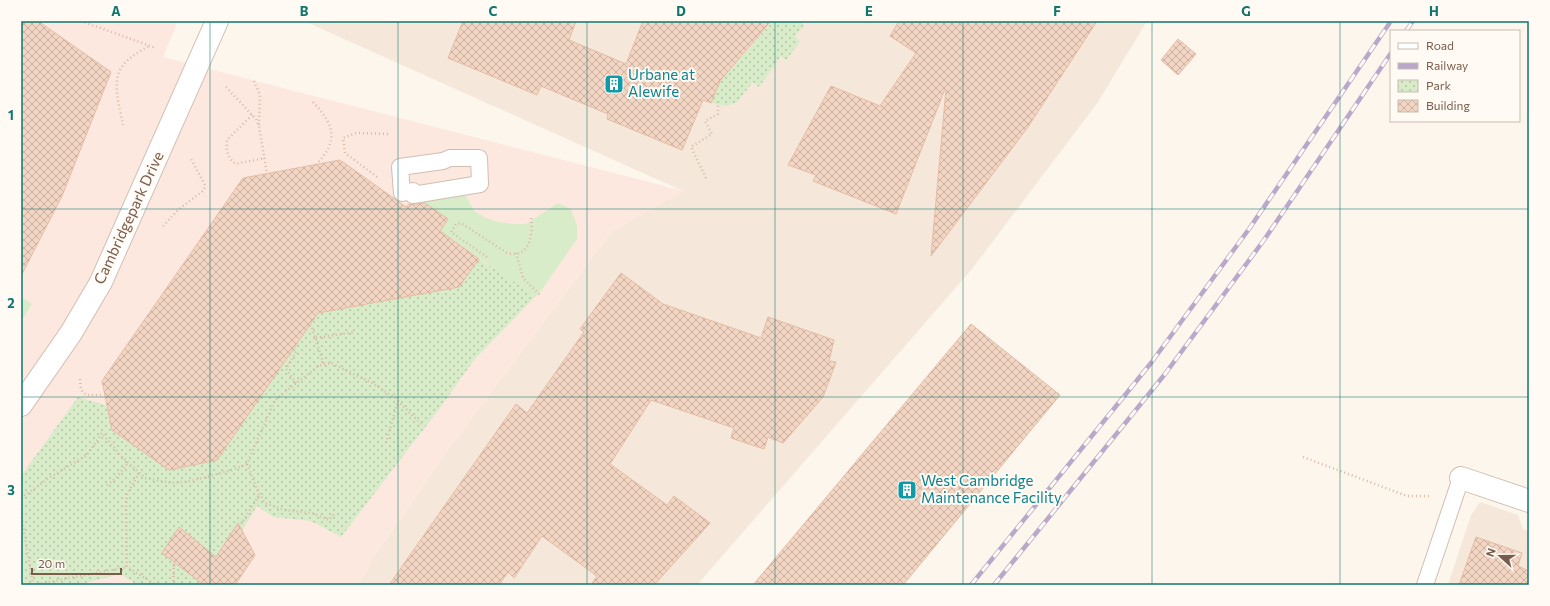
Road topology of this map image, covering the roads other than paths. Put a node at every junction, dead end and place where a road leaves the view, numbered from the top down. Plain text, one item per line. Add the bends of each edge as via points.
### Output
1 (217, 21) edge
2 (400, 167) joint
3 (21, 405) edge
4 (1461, 478) joint
5 (1529, 501) edge
6 (1425, 585) edge

1 - 3 street, Cambridgepark Drive via 101,282 71,333
2 - 2 lane via 402,193 413,192 413,195 480,184 479,158 450,158
4 - 5 street
4 - 6 lane

